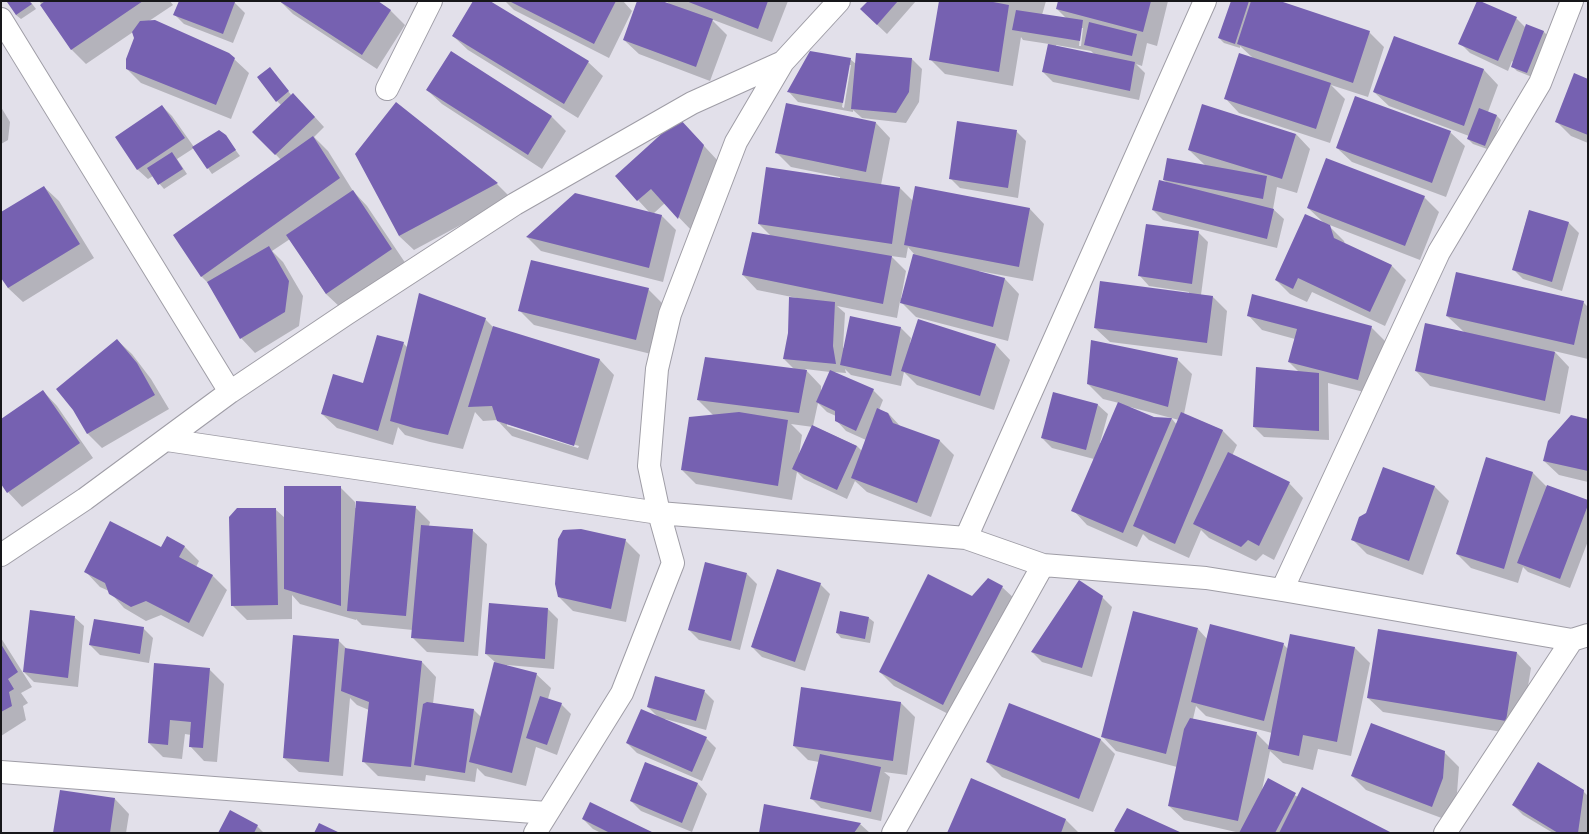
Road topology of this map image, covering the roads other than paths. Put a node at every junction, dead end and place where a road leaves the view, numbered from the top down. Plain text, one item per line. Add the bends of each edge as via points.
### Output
1 (431, 1) edge
2 (839, 1) edge
3 (1205, 1) edge
4 (1572, 1) edge
5 (1, 19) edge
6 (783, 62) junction
7 (388, 89) dead end
8 (230, 392) junction
9 (167, 440) junction
10 (659, 513) junction
11 (966, 538) junction
12 (1, 555) edge
13 (1043, 565) junction
14 (1282, 590) junction
15 (1580, 638) edge
16 (1, 772) edge
17 (547, 813) junction
18 (535, 833) edge
19 (893, 833) edge
20 (1445, 833) edge

1 - 7 street
2 - 6 street
3 - 11 street
4 - 14 street via 1540,83 1439,252
5 - 8 street
6 - 8 street via 692,103 515,204
6 - 10 street via 736,142 670,314 657,369 649,466
8 - 9 street
9 - 10 street
9 - 12 street via 86,499
10 - 11 street
10 - 17 street via 673,563 622,692
11 - 13 street
13 - 14 street via 1206,578
13 - 19 street
14 - 15 street
15 - 20 street
16 - 17 street
17 - 18 street

